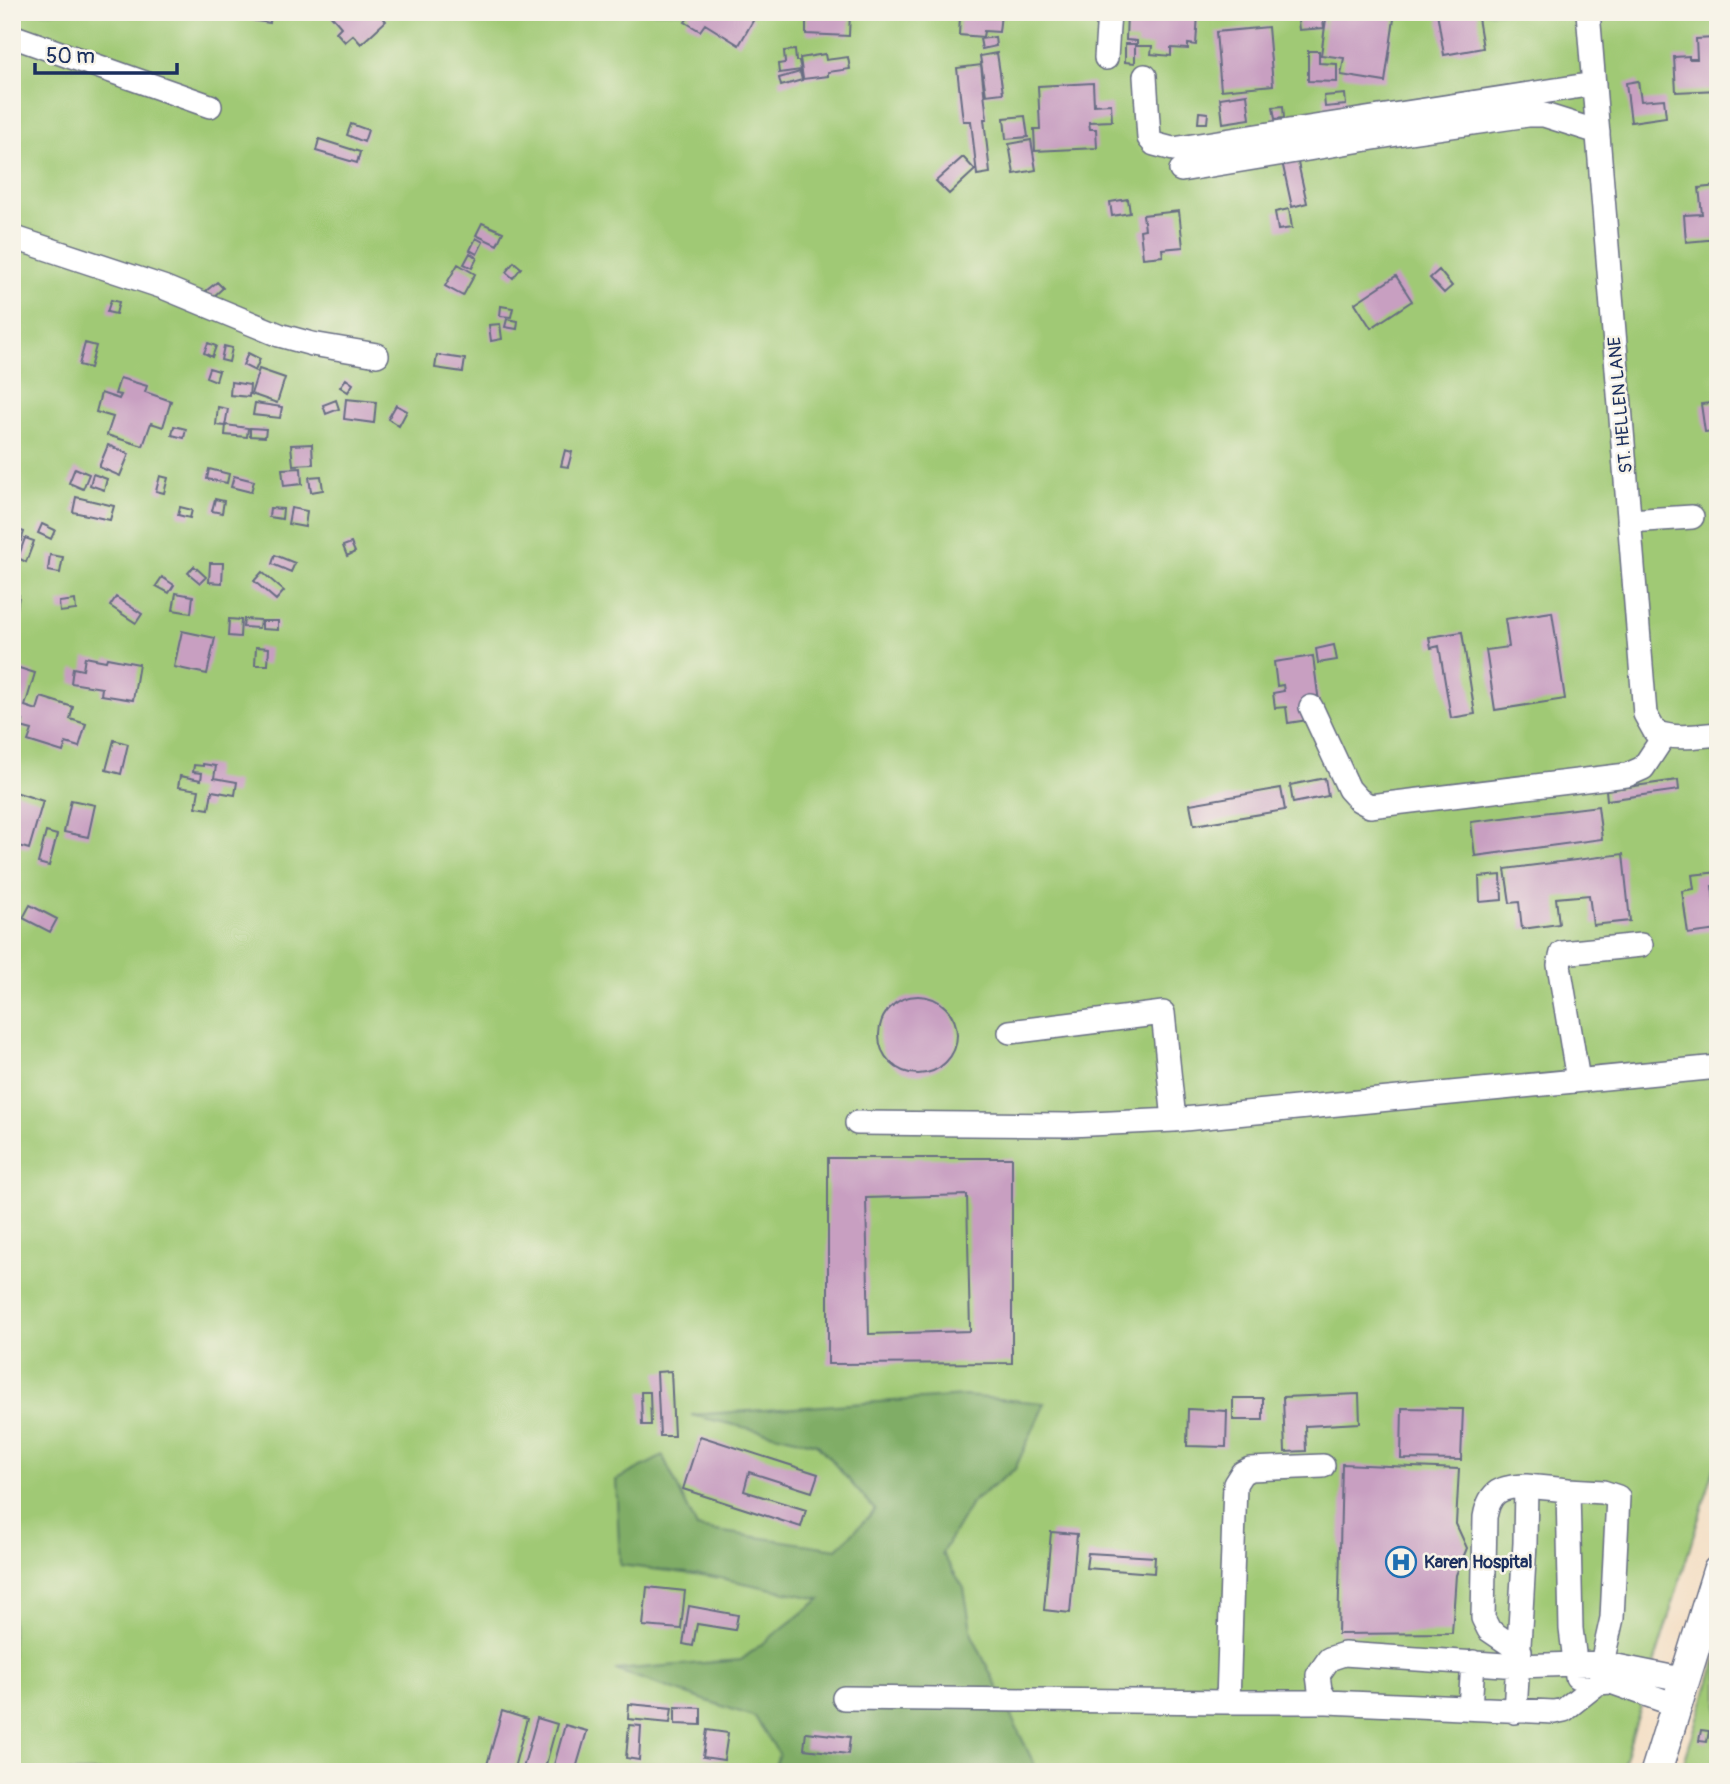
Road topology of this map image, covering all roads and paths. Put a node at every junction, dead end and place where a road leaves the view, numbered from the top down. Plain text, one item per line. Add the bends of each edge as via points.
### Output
1 (1109, 12) edge
2 (1588, 12) edge
3 (12, 36) edge
4 (1106, 58) dead end
5 (1145, 76) dead end
6 (1594, 84) junction
7 (211, 106) dead end
8 (1598, 132) junction
9 (1181, 170) dead end
10 (12, 237) edge
11 (377, 355) dead end
12 (1692, 517) dead end
13 (1629, 521) junction
14 (1311, 707) dead end
15 (1718, 734) edge
16 (1664, 736) junction
17 (1641, 946) dead end
18 (1010, 1032) dead end
19 (1718, 1067) edge
20 (1578, 1080) junction
21 (1174, 1121) junction
22 (857, 1123) dead end
23 (1323, 1466) dead end
24 (1526, 1486) junction
25 (1568, 1490) junction
26 (1718, 1571) edge
27 (1520, 1659) junction
28 (1473, 1662) junction
29 (1576, 1663) junction
30 (1602, 1663) junction
31 (1681, 1693) junction
32 (1579, 1696) junction
33 (844, 1698) dead end
34 (1228, 1702) junction
35 (1326, 1702) junction
36 (1470, 1708) junction
37 (1515, 1712) junction
38 (1656, 1772) edge

1 - 4 street
2 - 6 street, ST. HELLEN LANE
3 - 7 street
5 - 6 street via 1149,138 1173,149
6 - 8 street, ST. HELLEN LANE
8 - 9 street via 1544,115 1528,115
8 - 13 street, ST. HELLEN LANE
10 - 11 street via 163,287 279,335
12 - 13 street
13 - 16 street, ST. HELLEN LANE via 1645,714 1655,732
14 - 16 street via 1349,789 1370,806 1627,775 1643,768
15 - 16 street
17 - 20 street via 1562,953 1559,965
18 - 21 street via 1163,1013
19 - 20 street
20 - 21 street
21 - 22 street
23 - 34 street via 1250,1469 1237,1477
24 - 25 street
24 - 27 street
24 - 27 street via 1497,1491 1487,1506 1484,1531 1483,1618 1489,1630
25 - 29 street
25 - 30 street via 1618,1497 1612,1618
26 - 31 main road
27 - 28 street
27 - 29 street via 1559,1666
27 - 37 street
28 - 35 street via 1336,1655 1318,1675
28 - 36 street
29 - 30 street
29 - 32 street
30 - 31 street
31 - 32 street via 1611,1682 1598,1683
31 - 38 main road
32 - 37 street via 1564,1710
33 - 34 street
34 - 35 street
35 - 36 street
36 - 37 street

